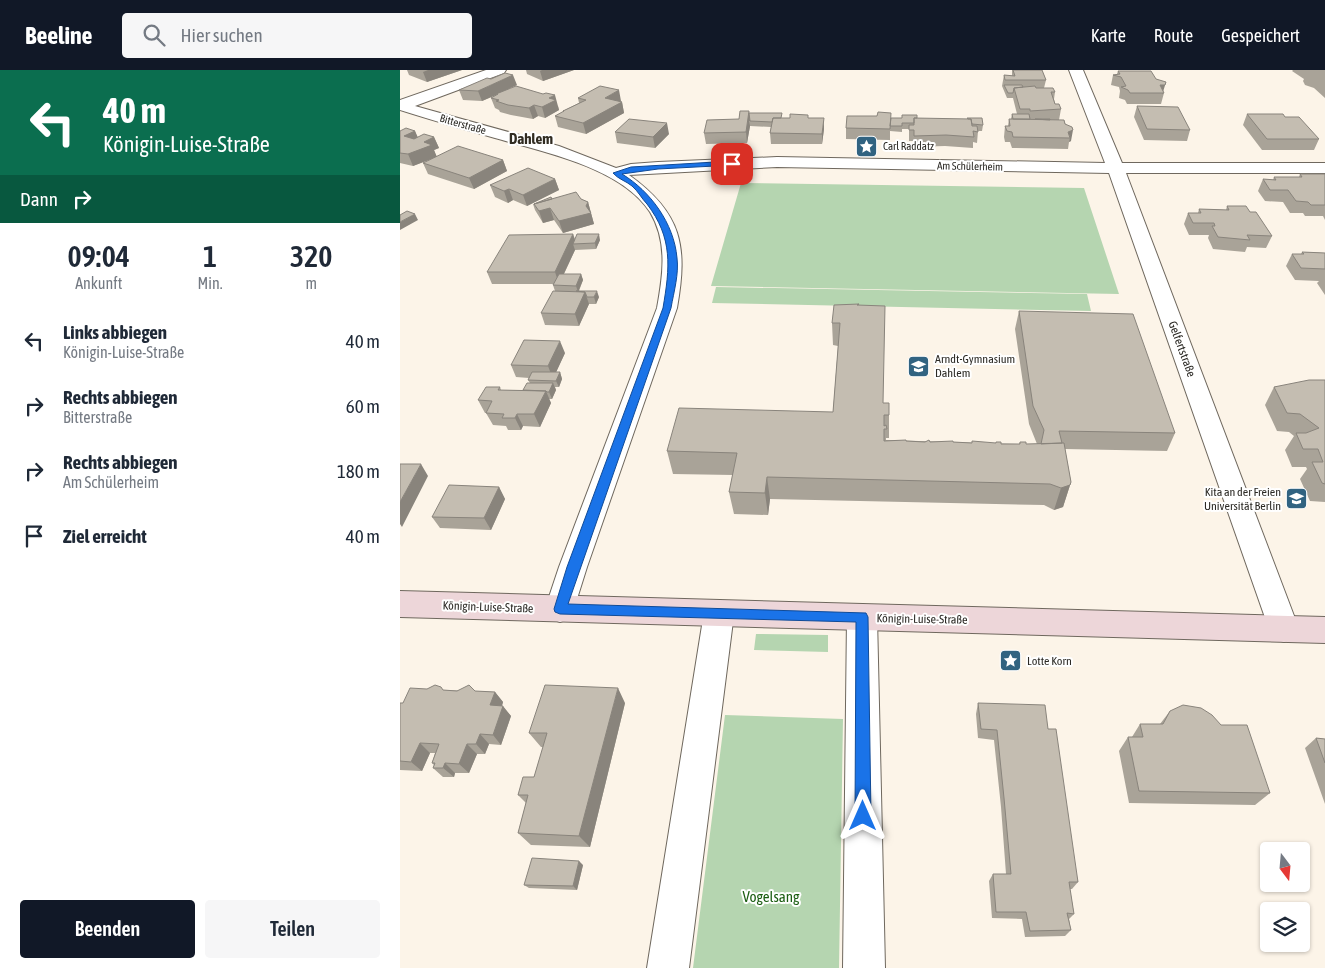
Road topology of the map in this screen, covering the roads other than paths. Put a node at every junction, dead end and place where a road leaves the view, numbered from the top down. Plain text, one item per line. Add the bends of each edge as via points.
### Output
1 (499, 70) edge
2 (1076, 70) edge
3 (401, 105) edge
4 (1116, 168) junction
5 (1325, 168) edge
6 (616, 173) junction
7 (400, 604) edge
8 (560, 609) junction
9 (719, 613) junction
10 (862, 617) junction
11 (1284, 629) junction
12 (1325, 630) edge
13 (668, 968) edge
14 (864, 968) edge

1 - 3 street
2 - 4 street, Gelfertstraße
3 - 6 street, Bitterstraße via 564,153
4 - 5 street, Am Schülerheim
4 - 6 street, Am Schülerheim via 777,162 658,167
4 - 11 street, Gelfertstraße
6 - 8 street, Bitterstraße via 635,185 661,218 670,239 672,278 667,308
7 - 8 main road, Königin-Luise-Straße
8 - 9 main road, Königin-Luise-Straße
9 - 10 main road, Königin-Luise-Straße
9 - 13 street
10 - 11 main road, Königin-Luise-Straße
10 - 14 street
11 - 12 main road, Königin-Luise-Straße

